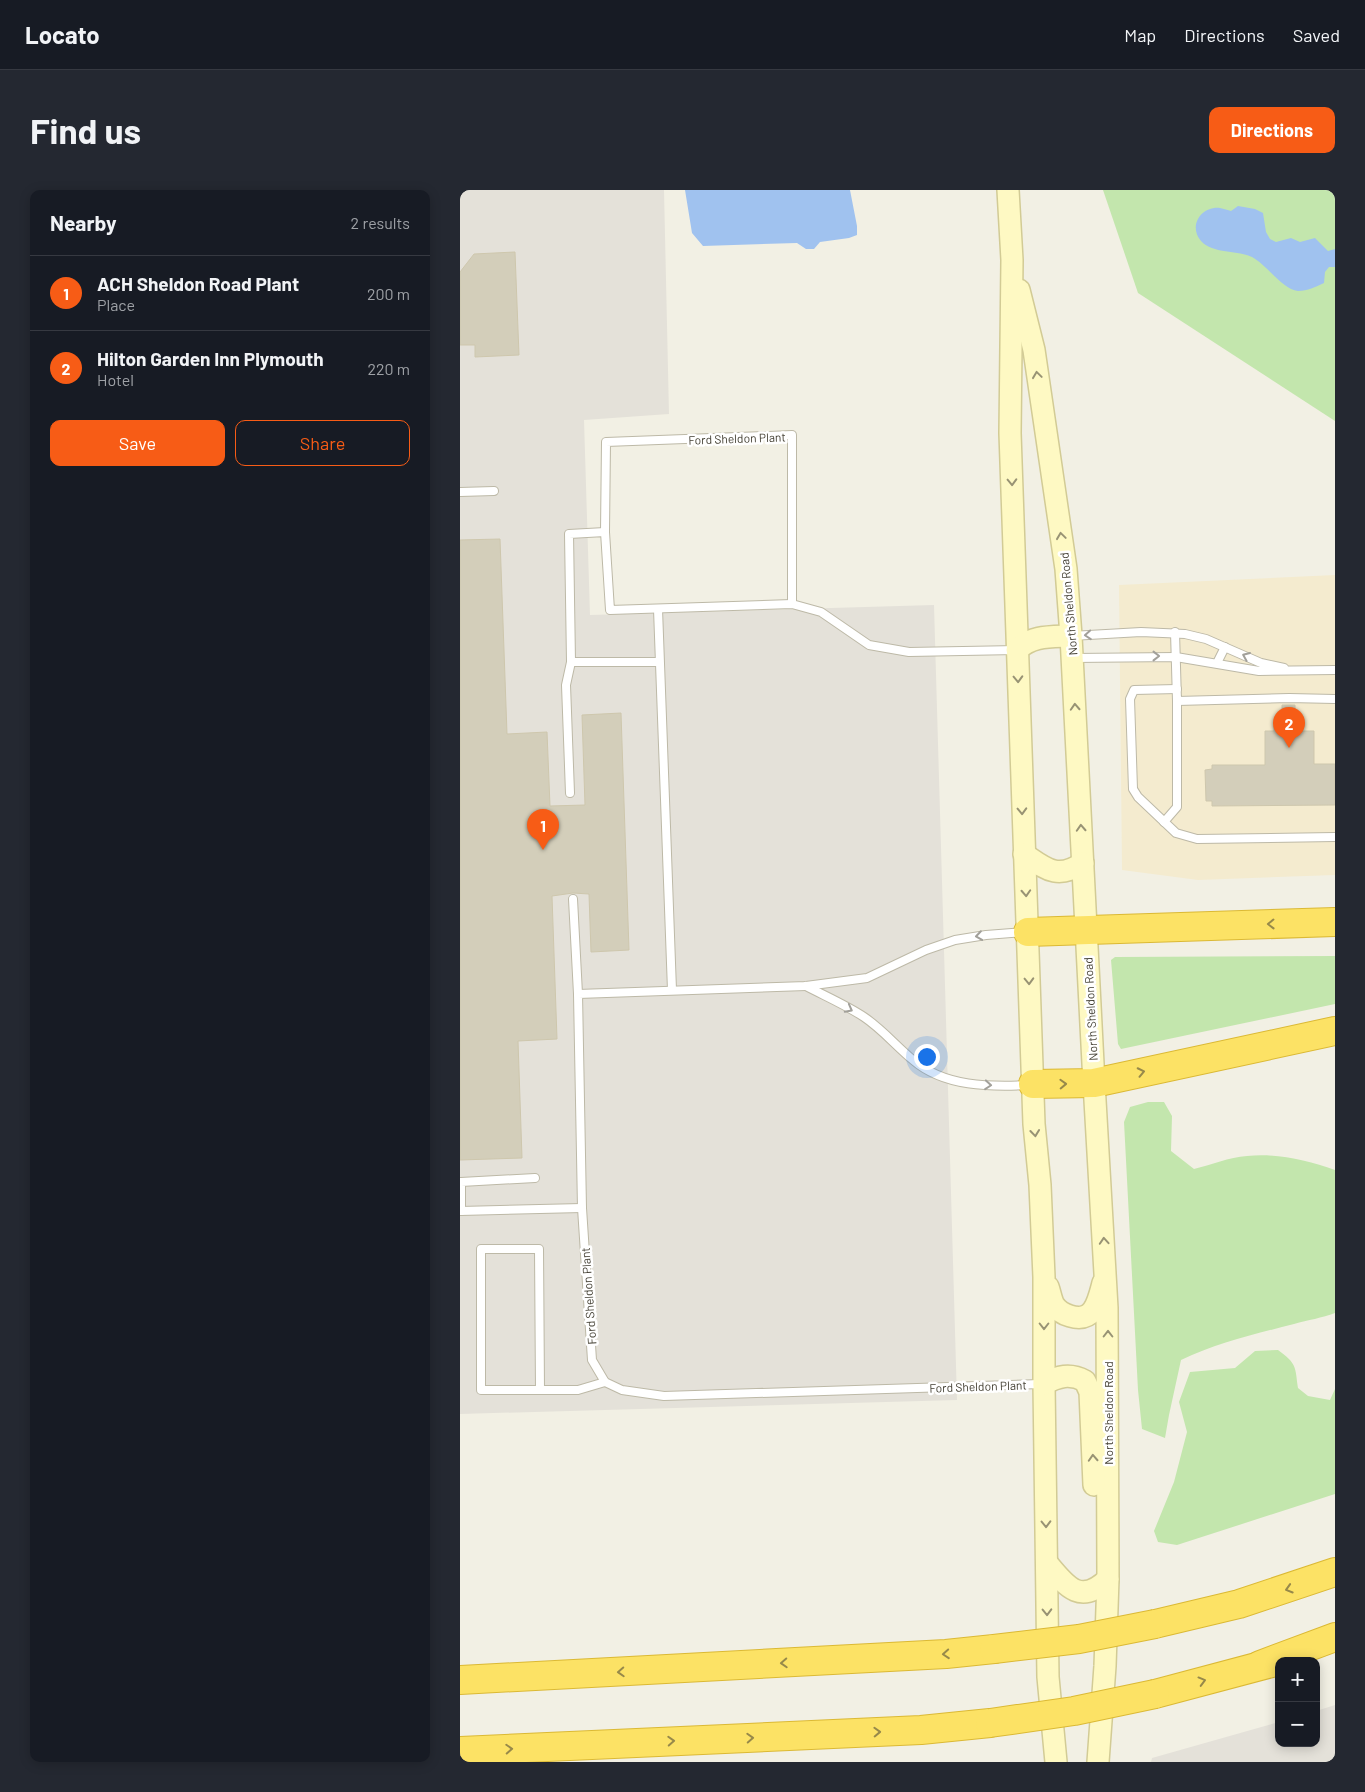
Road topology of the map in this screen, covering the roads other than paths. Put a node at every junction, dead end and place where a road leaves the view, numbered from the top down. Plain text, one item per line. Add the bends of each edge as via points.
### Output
1 (1008, 190) edge
2 (1012, 260) junction
3 (494, 491) dead end
4 (460, 492) edge
5 (605, 532) junction
6 (792, 604) junction
7 (658, 608) junction
8 (1176, 632) junction
9 (1072, 636) junction
10 (1225, 647) junction
11 (1017, 650) junction
12 (1176, 657) junction
13 (1072, 658) junction
14 (571, 662) junction
15 (659, 662) junction
16 (1216, 663) junction
17 (1293, 670) junction
18 (1335, 670) edge
19 (1176, 689) junction
20 (1335, 699) edge
21 (1177, 701) junction
22 (570, 793) dead end
23 (1164, 822) junction
24 (1335, 837) edge
25 (1024, 854) junction
26 (1083, 863) junction
27 (573, 899) dead end
28 (1335, 922) edge
29 (1086, 930) junction
30 (1028, 932) junction
31 (806, 986) junction
32 (672, 990) junction
33 (578, 994) junction
34 (1335, 1031) edge
35 (1094, 1082) junction
36 (1033, 1084) junction
37 (535, 1178) dead end
38 (582, 1208) junction
39 (461, 1211) edge
40 (1106, 1272) junction
41 (1044, 1277) junction
42 (605, 1382) junction
43 (1044, 1384) junction
44 (540, 1390) junction
45 (1108, 1539) junction
46 (1046, 1563) junction
47 (1335, 1572) edge
48 (1108, 1579) junction
49 (1335, 1637) edge
50 (1335, 1647) edge
51 (1295, 1657) edge
52 (1275, 1662) edge
53 (1249, 1668) junction
54 (460, 1680) edge
55 (460, 1750) edge
56 (1056, 1762) edge
57 (1098, 1762) edge

1 - 2 main road, North Sheldon Road
9 -> 2 main road, North Sheldon Road via 1066,569 1034,350
2 -> 11 main road, North Sheldon Road via 1010,433
3 - 4 lane
5 - 6 lane, Ford Sheldon Plant via 606,442 792,435
5 - 7 lane, Ford Sheldon Plant via 610,610
5 - 14 lane via 569,534
6 - 7 lane, Ford Sheldon Plant
6 - 11 lane, Ford Sheldon Plant via 821,612 869,646 909,652
7 - 15 lane
8 -> 9 lane
8 - 10 lane
8 - 12 lane
9 - 11 main road via 1038,638
9 - 13 main road, North Sheldon Road
10 - 16 lane
17 -> 10 lane via 1261,662
11 -> 25 main road, North Sheldon Road
13 -> 12 lane
12 - 16 lane
12 - 19 lane
26 -> 13 main road, North Sheldon Road
14 - 15 lane
14 - 22 lane via 566,685
15 - 32 lane
16 - 17 lane via 1259,671
17 - 18 lane
19 - 21 lane
19 - 23 lane via 1134,690 1130,698 1133,789
20 - 21 lane
21 - 23 lane via 1177,807
23 - 24 lane via 1176,833 1197,840
25 - 26 main road via 1055,872 1067,872
25 -> 30 main road, North Sheldon Road
26 - 29 main road, North Sheldon Road
27 - 33 lane, Ford Sheldon Plant
28 -> 29 highway
29 - 30 highway
29 - 35 main road, North Sheldon Road
30 -> 31 lane via 954,940 866,978
30 -> 36 main road, North Sheldon Road
31 - 32 lane
31 -> 36 lane via 864,1017 914,1061 935,1074 959,1082 1004,1086
32 - 33 lane
33 - 38 lane, Ford Sheldon Plant
35 -> 34 highway
36 -> 35 highway
40 -> 35 main road, North Sheldon Road
36 -> 41 main road, North Sheldon Road
37 - 39 lane via 460,1182
38 - 39 lane
38 - 42 lane, Ford Sheldon Plant via 592,1360
40 - 41 main road via 1092,1312 1077,1318 1058,1311
45 -> 40 main road, North Sheldon Road
41 -> 43 main road, North Sheldon Road
42 - 43 lane, Ford Sheldon Plant via 622,1390 664,1396
42 - 44 lane via 578,1390
45 -> 43 main road via 1095,1510 1090,1392 1085,1381 1076,1376 1053,1378
43 -> 46 main road, North Sheldon Road
44 - 44 lane via 481,1390 481,1249 539,1249
45 - 48 main road, North Sheldon Road
46 - 48 main road via 1074,1591 1088,1593
46 -> 56 main road, North Sheldon Road via 1048,1677
47 -> 54 highway, bridge via 1239,1604 1079,1639 946,1654
48 - 57 main road, North Sheldon Road
49 - 53 highway
50 - 51 highway
52 - 53 highway
55 -> 53 highway, bridge via 921,1730 990,1723 1074,1711 1155,1694

